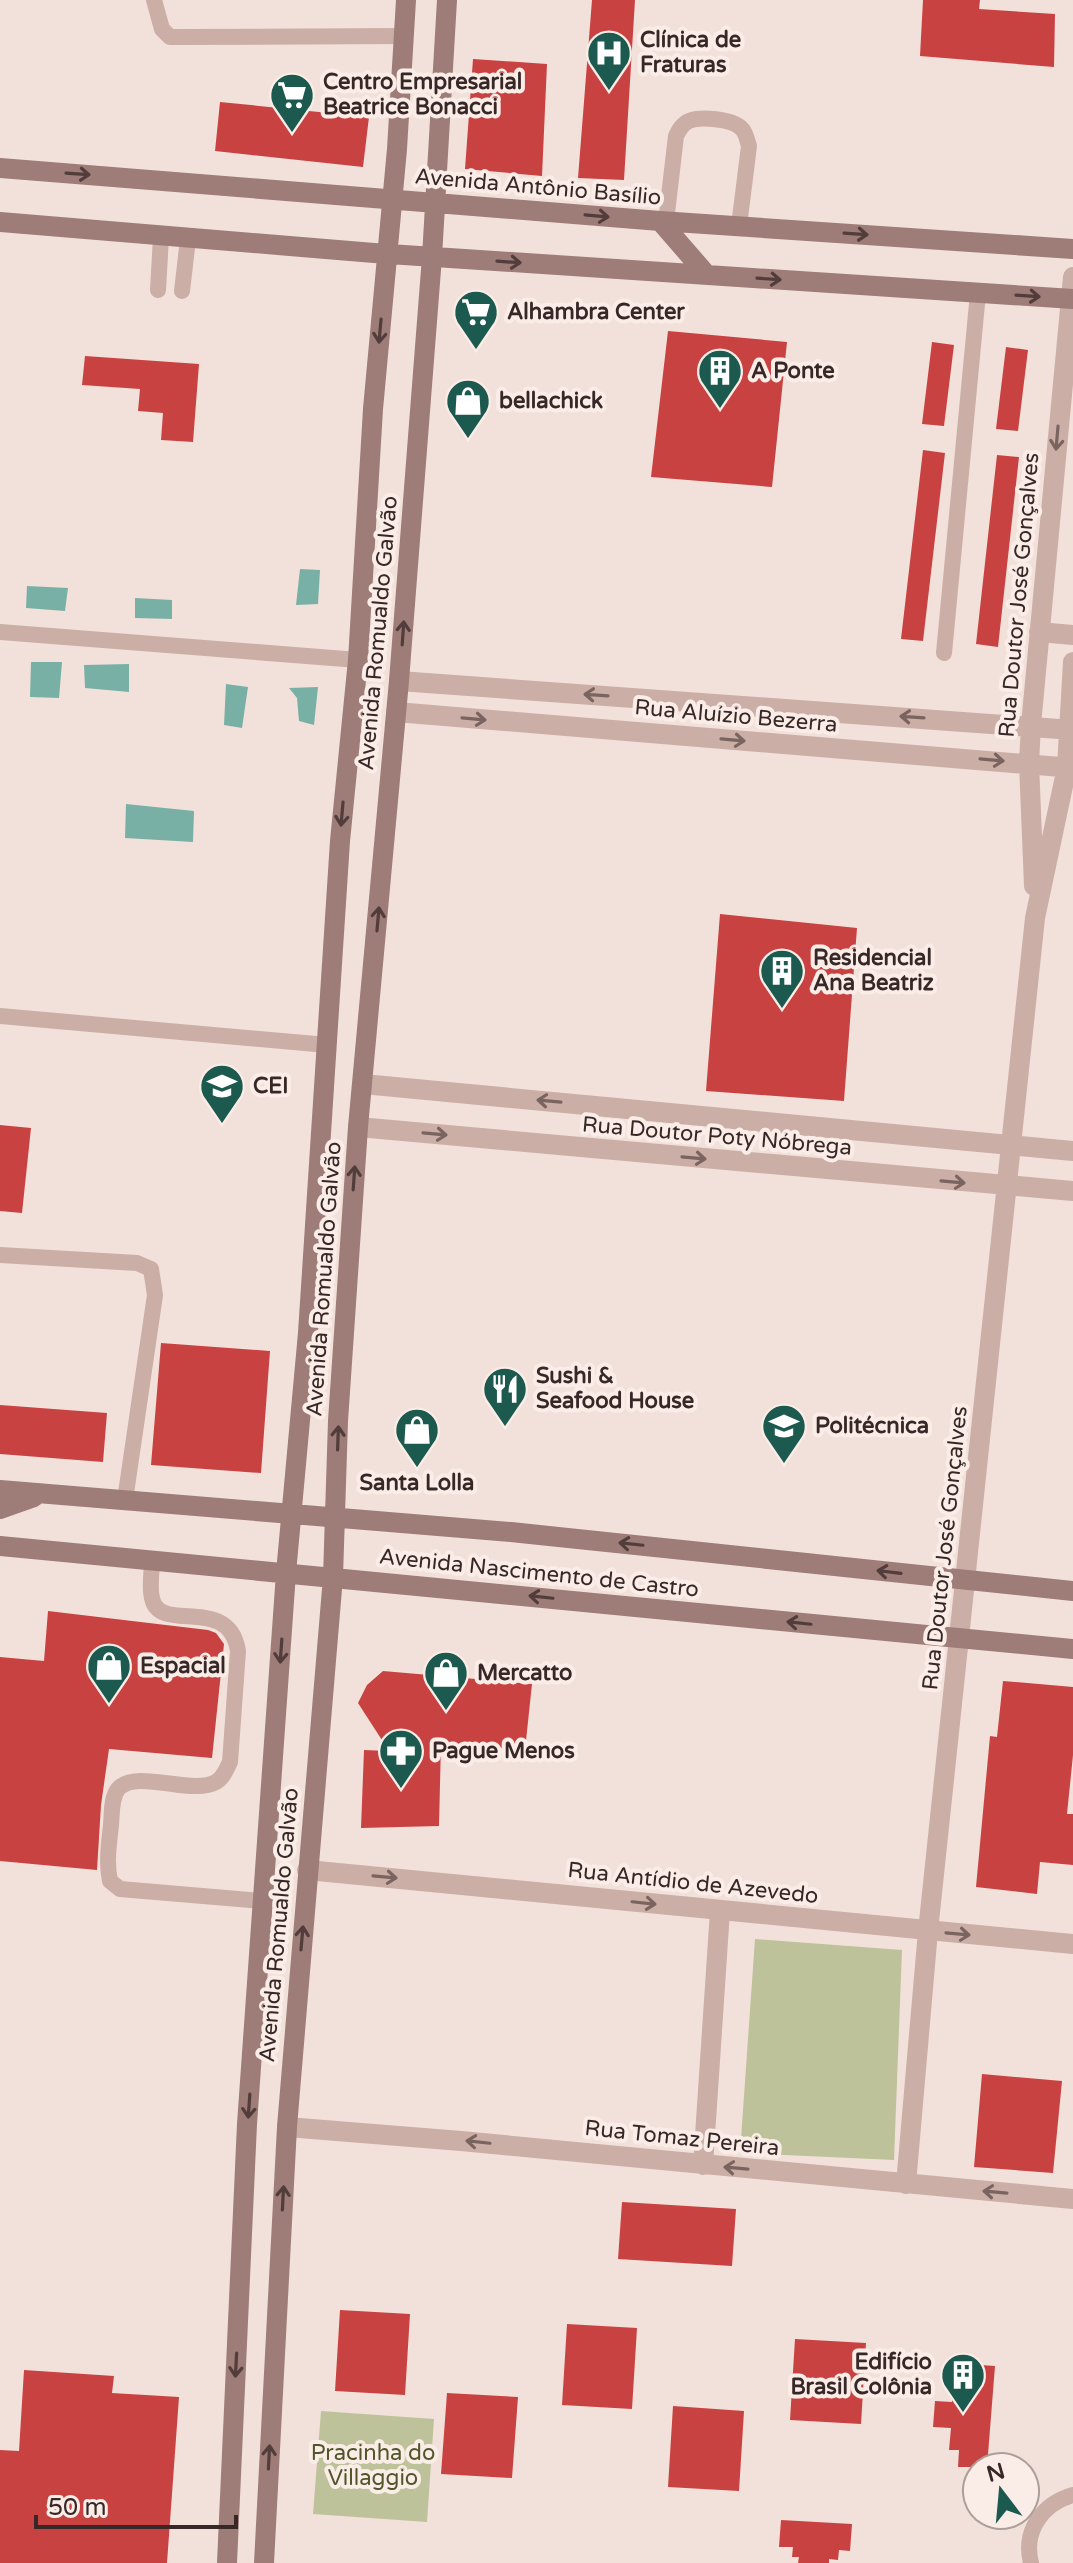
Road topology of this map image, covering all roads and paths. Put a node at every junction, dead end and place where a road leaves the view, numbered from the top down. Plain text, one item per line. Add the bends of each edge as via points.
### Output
1 (154, 0) edge
2 (406, 0) edge
3 (447, 0) edge
4 (404, 36) junction
5 (0, 168) edge
6 (392, 198) junction
7 (435, 203) junction
8 (663, 221) junction
9 (0, 222) edge
10 (739, 226) junction
11 (161, 237) junction
12 (188, 239) junction
13 (1073, 249) edge
14 (386, 254) junction
15 (432, 257) junction
16 (706, 274) junction
17 (1073, 277) edge
18 (158, 290) dead end
19 (182, 291) dead end
20 (978, 293) junction
21 (1072, 299) edge
22 (0, 632) edge
23 (1039, 632) junction
24 (1073, 635) edge
25 (944, 653) dead end
26 (358, 660) junction
27 (1073, 662) edge
28 (399, 681) junction
29 (396, 712) junction
30 (1031, 725) junction
31 (1071, 730) edge
32 (1029, 763) junction
33 (1070, 767) edge
34 (1035, 918) junction
35 (0, 1016) edge
36 (327, 1045) junction
37 (363, 1084) junction
38 (358, 1127) junction
39 (1011, 1145) junction
40 (1073, 1151) edge
41 (1006, 1187) junction
42 (1073, 1191) edge
43 (0, 1255) edge
44 (0, 1490) edge
45 (45, 1494) junction
46 (125, 1500) junction
47 (0, 1509) edge
48 (292, 1512) junction
49 (335, 1516) junction
50 (0, 1546) edge
51 (152, 1560) junction
52 (286, 1573) junction
53 (333, 1577) junction
54 (967, 1581) junction
55 (1073, 1591) edge
56 (960, 1640) junction
57 (1073, 1649) edge
58 (307, 1870) junction
59 (263, 1901) junction
60 (720, 1911) junction
61 (928, 1931) junction
62 (1073, 1944) edge
63 (287, 2127) junction
64 (703, 2165) junction
65 (906, 2184) junction
66 (1073, 2199) edge
67 (1073, 2495) edge
68 (227, 2563) edge
69 (264, 2563) edge
70 (1031, 2563) edge

1 - 4 lane via 162,29 170,37
2 - 4 main road, Avenida Romualdo Galvão
3 - 7 main road, Avenida Romualdo Galvão
4 - 6 main road, Avenida Romualdo Galvão
5 -> 6 main road, Avenida Antônio Basílio
6 - 7 main road, Avenida Antônio Basílio
6 - 14 main road, Avenida Romualdo Galvão
7 -> 8 main road, Avenida Antônio Basílio
7 - 15 main road, Avenida Romualdo Galvão
8 - 10 main road, Avenida Antônio Basílio
8 - 10 lane via 676,136 681,126 699,119 732,122 747,136
8 - 16 main road
9 - 11 main road
10 -> 13 main road, Avenida Antônio Basílio
11 - 12 main road
11 - 18 lane
12 - 14 main road
12 - 19 lane
14 - 15 main road
14 -> 26 main road, Avenida Romualdo Galvão
15 -> 16 main road
28 -> 15 main road, Avenida Romualdo Galvão
16 -> 20 main road
17 - 21 street, Rua Doutor José Gonçalves
20 -> 21 main road
20 - 25 lane
21 -> 23 street, Rua Doutor José Gonçalves
22 - 26 lane
23 - 24 street
23 - 30 street, Rua Doutor José Gonçalves
26 -> 36 main road, Avenida Romualdo Galvão
27 - 31 street, Rua Doutor José Gonçalves
28 - 29 main road, Avenida Romualdo Galvão
30 -> 28 street, Rua Aluízio Bezerra
29 -> 32 street, Rua Aluízio Bezerra
37 -> 29 main road, Avenida Romualdo Galvão
30 - 31 street, Rua Aluízio Bezerra
30 - 32 street, Rua Doutor José Gonçalves
31 - 33 street, Rua Doutor José Gonçalves
32 - 33 street, Rua Aluízio Bezerra
32 - 34 street, Rua Doutor José Gonçalves
33 - 34 street, Rua Doutor José Gonçalves
34 - 39 street, Rua Doutor José Gonçalves
35 - 36 lane
36 - 48 main road, Avenida Romualdo Galvão
37 - 38 main road, Avenida Romualdo Galvão
39 -> 37 street, Rua Doutor Poty Nóbrega
38 -> 41 street, Rua Doutor Poty Nóbrega
49 -> 38 main road, Avenida Romualdo Galvão
39 - 40 street, Rua Doutor Poty Nóbrega
39 - 41 street, Rua Doutor José Gonçalves
41 - 42 street, Rua Doutor Poty Nóbrega
41 - 54 street, Rua Doutor José Gonçalves
43 - 46 lane via 137,1263 151,1269 155,1295
44 - 45 main road, Avenida Nascimento de Castro
45 - 46 main road, Avenida Nascimento de Castro
45 - 47 main road
46 - 48 main road, Avenida Nascimento de Castro
48 - 49 main road, Avenida Nascimento de Castro
48 - 52 main road, Avenida Romualdo Galvão
49 - 53 main road, Avenida Romualdo Galvão
54 -> 49 main road, Avenida Nascimento de Castro
50 - 51 main road, Avenida Nascimento de Castro
51 - 52 main road, Avenida Nascimento de Castro
51 - 59 lane via 157,1608 166,1614 215,1619 232,1630 236,1640 230,1762 215,1783 203,1786 132,1781 119,1787 107,1866 110,1881 120,1889
52 - 53 main road, Avenida Nascimento de Castro
52 -> 59 main road, Avenida Romualdo Galvão
56 -> 53 main road, Avenida Nascimento de Castro
53 - 58 main road, Avenida Romualdo Galvão
54 - 55 main road, Avenida Nascimento de Castro
54 - 56 street, Rua Doutor José Gonçalves
56 - 57 main road, Avenida Nascimento de Castro
56 - 61 street, Rua Doutor José Gonçalves
58 -> 60 street, Rua Antídio de Azevedo
63 -> 58 main road, Avenida Romualdo Galvão
59 -> 68 main road, Avenida Romualdo Galvão
60 - 61 street, Rua Antídio de Azevedo
60 - 64 street
61 -> 62 street, Rua Antídio de Azevedo
61 - 65 street, Rua Doutor José Gonçalves
64 -> 63 street, Rua Tomaz Pereira
69 -> 63 main road, Avenida Romualdo Galvão
65 -> 64 street, Rua Tomaz Pereira
66 -> 65 street, Rua Tomaz Pereira
67 - 70 lane via 1044,2511 1035,2524

